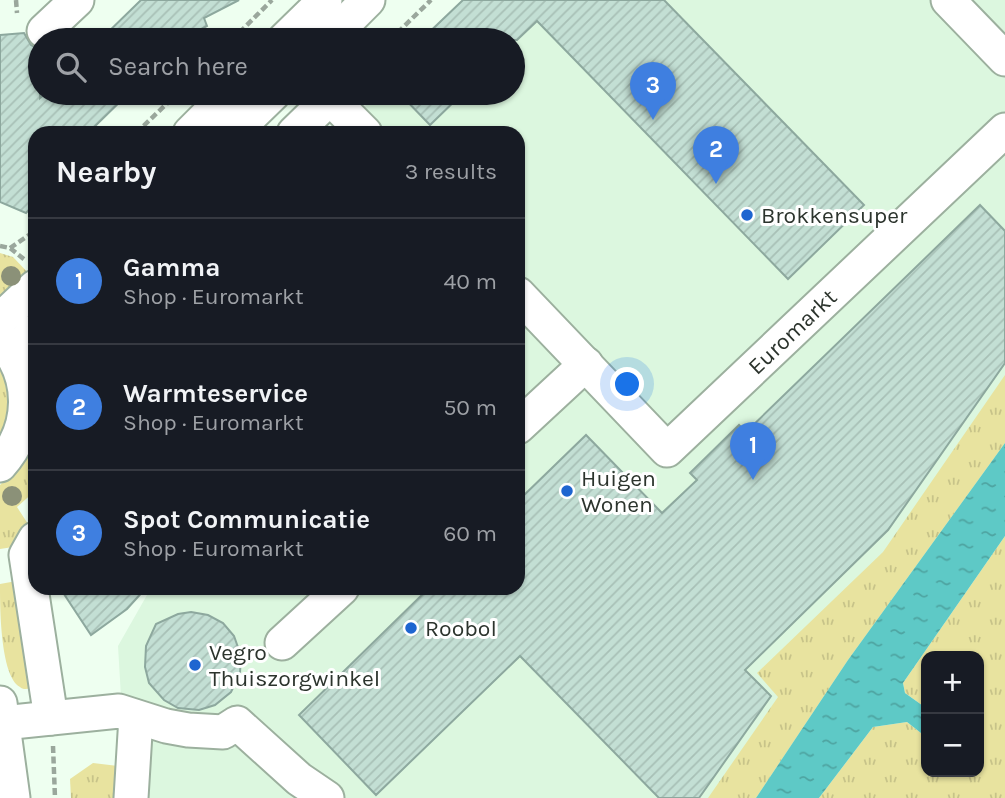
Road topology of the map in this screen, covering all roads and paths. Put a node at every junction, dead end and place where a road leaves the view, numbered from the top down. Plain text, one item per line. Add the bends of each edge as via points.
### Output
1 (77, 0) edge
2 (272, 0) edge
3 (325, 0) edge
4 (368, 0) edge
5 (431, 0) edge
6 (948, 0) edge
7 (46, 28) edge
8 (244, 28) edge
9 (296, 28) edge
10 (340, 28) edge
11 (402, 28) edge
12 (1005, 59) edge
13 (165, 105) edge
14 (218, 105) edge
15 (262, 105) edge
16 (323, 105) edge
17 (337, 105) edge
18 (143, 126) edge
19 (197, 126) edge
20 (240, 126) edge
21 (301, 126) edge
22 (358, 126) edge
23 (1005, 130) edge
24 (28, 236) edge
25 (0, 246) edge
26 (28, 294) edge
27 (525, 301) edge
28 (0, 320) edge
29 (28, 335) edge
30 (6, 347) edge
31 (586, 365) junction
32 (525, 421) edge
33 (0, 466) edge
34 (32, 595) edge
35 (334, 595) edge
36 (282, 643) dead end
37 (1, 713) edge
38 (136, 717) junction
39 (51, 718) junction
40 (13, 798) edge
41 (55, 798) edge
42 (131, 798) edge
43 (327, 798) edge

1 - 7 street
2 - 8 path
3 - 9 street
4 - 10 street
5 - 11 path
6 - 12 street
13 - 18 path
14 - 19 street
15 - 20 street
16 - 21 street
17 - 22 street
23 - 31 street, Euromarkt via 667,450
24 - 25 path via 10,248
26 - 28 street
27 - 31 street, Euromarkt
29 - 30 street
30 - 33 street via 24,382 26,412 18,442
31 - 32 street
34 - 39 street
35 - 36 street
37 - 39 street
37 - 40 street
38 - 39 street via 119,711
38 - 42 street
38 - 43 street via 205,731 223,732 237,723
39 - 41 path

